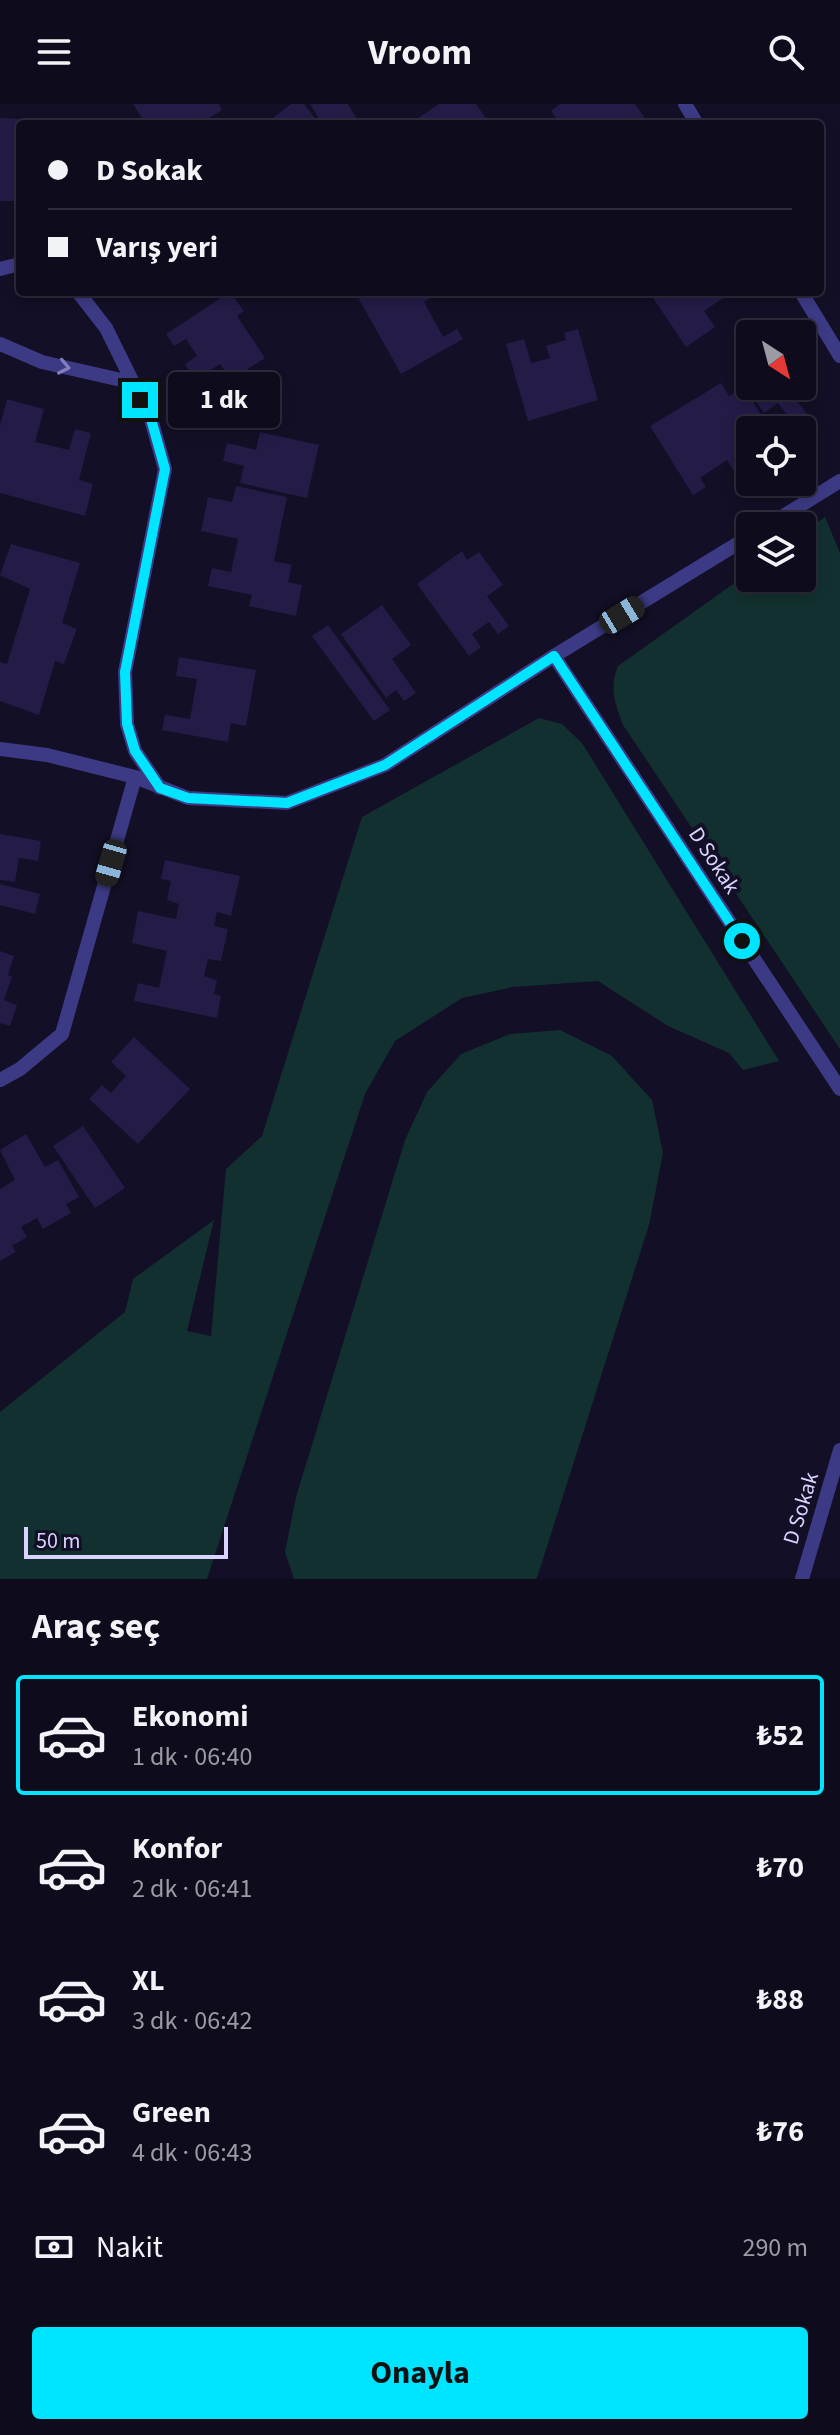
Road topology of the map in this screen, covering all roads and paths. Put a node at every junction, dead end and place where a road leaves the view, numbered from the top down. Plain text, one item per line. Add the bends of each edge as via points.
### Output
1 (81, 296) edge
2 (803, 296) edge
3 (0, 344) edge
4 (840, 356) edge
5 (130, 382) junction
6 (840, 481) edge
7 (790, 512) edge
8 (736, 545) edge
9 (554, 656) junction
10 (0, 749) edge
11 (135, 777) junction
12 (160, 788) junction
13 (0, 1080) edge
14 (840, 1089) edge
15 (840, 1450) edge
16 (802, 1579) edge

1 - 5 lane via 106,328
2 - 4 lane
3 -> 5 lane via 42,362
5 - 12 lane via 151,419 165,469 125,672 127,724 135,751
6 - 7 lane
8 - 9 lane
9 - 12 lane via 385,765 287,803 188,798
9 - 14 lane, D Sokak
10 - 11 lane
11 - 12 lane
11 - 13 lane via 62,1034
15 - 16 lane, D Sokak

